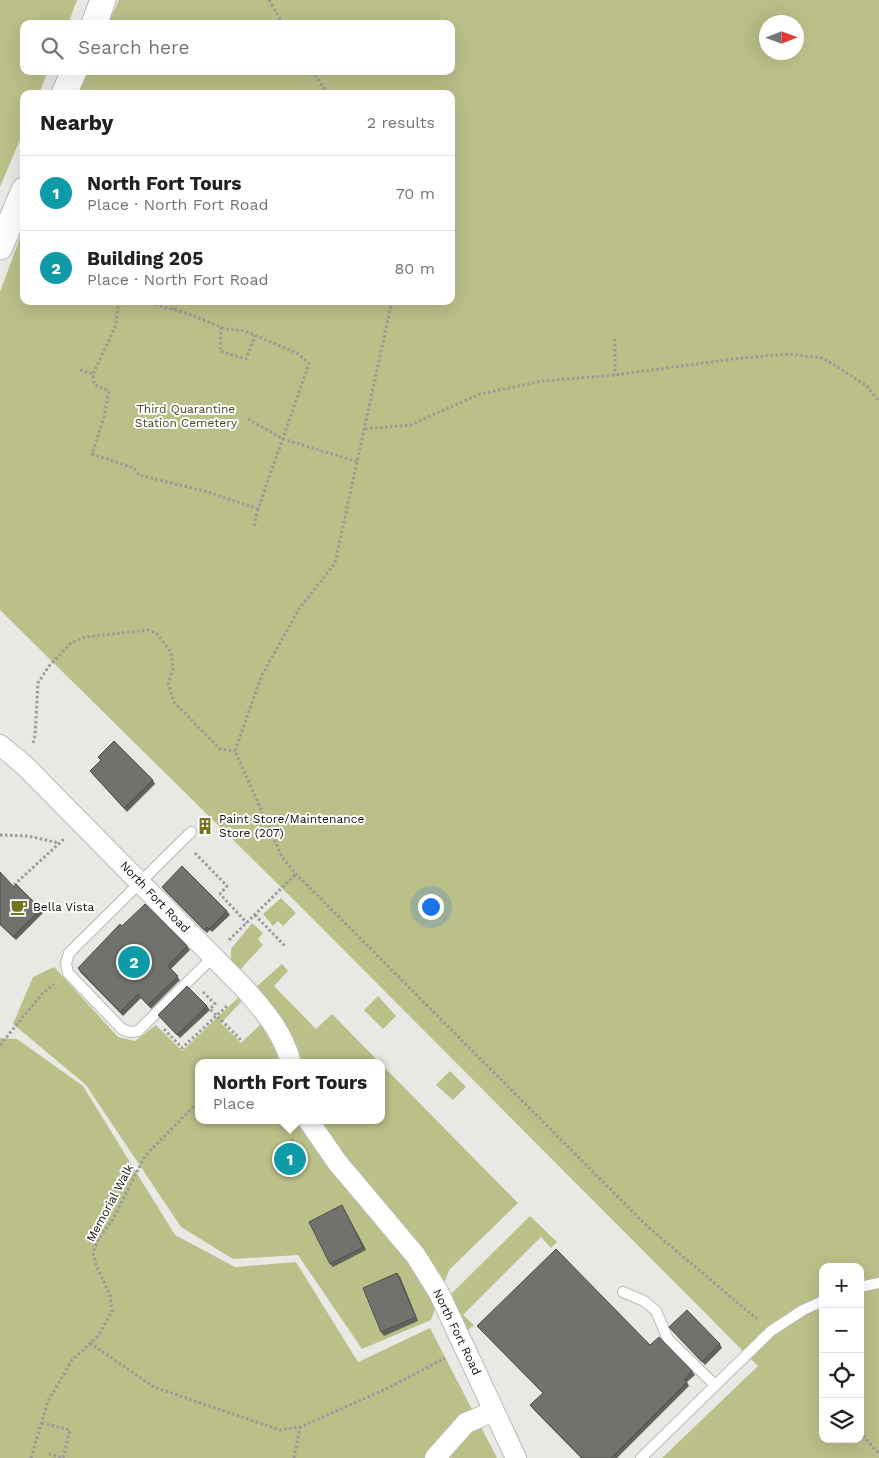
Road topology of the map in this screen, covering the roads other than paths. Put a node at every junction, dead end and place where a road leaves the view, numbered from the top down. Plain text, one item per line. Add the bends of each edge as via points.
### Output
1 (104, 0) edge
2 (96, 20) edge
3 (72, 75) edge
4 (66, 90) edge
5 (20, 200) edge
6 (0, 247) edge
7 (0, 745) edge
8 (191, 832) dead end
9 (140, 882) junction
10 (213, 957) junction
11 (290, 1059) edge
12 (311, 1124) edge
13 (879, 1283) edge
14 (864, 1285) edge
15 (623, 1292) dead end
16 (819, 1303) edge
17 (715, 1386) junction
18 (494, 1411) junction
19 (435, 1458) edge
20 (516, 1458) edge
21 (641, 1458) edge

1 - 2 street
3 - 4 street
5 - 6 street
7 - 9 street, North Fort Road
8 - 9 lane
9 - 10 street, North Fort Road
9 - 10 lane via 69,953 66,963 68,973 122,1029 138,1030
10 - 11 street, North Fort Road via 273,1021
12 - 18 street, North Fort Road via 337,1162 416,1256 440,1293
13 - 14 lane
15 - 17 lane via 644,1301 656,1311 668,1339
16 - 17 lane via 772,1331
17 - 21 lane
18 - 19 street via 466,1423
18 - 20 street, North Fort Road

